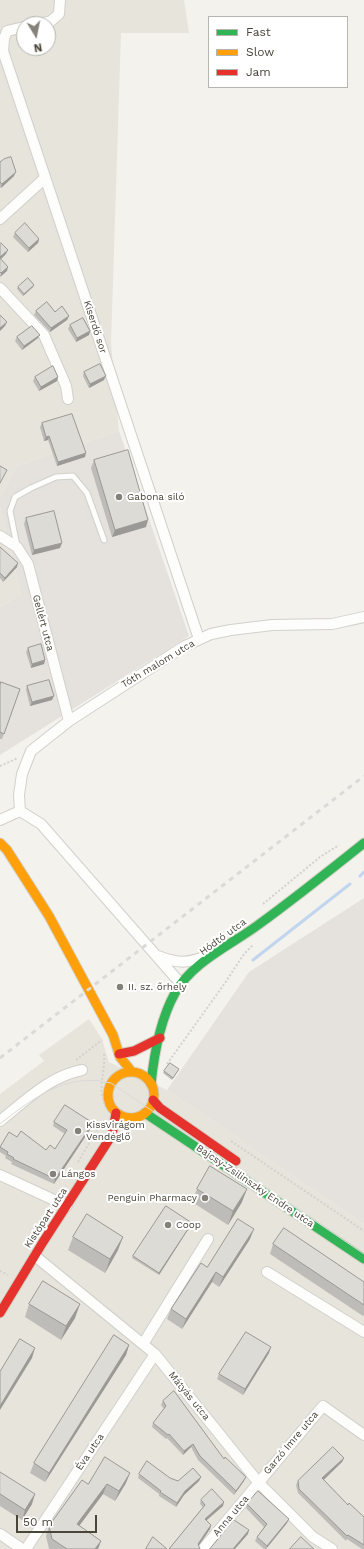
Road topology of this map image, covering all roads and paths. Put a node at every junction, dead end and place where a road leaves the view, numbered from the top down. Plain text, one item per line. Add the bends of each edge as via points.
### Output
1 (60, 0) edge
2 (56, 17) edge
3 (16, 29) edge
4 (45, 178) junction
5 (0, 219) edge
6 (0, 288) edge
7 (68, 399) dead end
8 (0, 536) edge
9 (104, 540) dead end
10 (17, 547) junction
11 (364, 617) edge
12 (199, 639) junction
13 (69, 721) junction
14 (20, 811) junction
15 (0, 820) edge
16 (0, 842) edge
17 (364, 843) edge
18 (257, 942) dead end
19 (231, 944) junction
20 (156, 955) junction
21 (181, 984) junction
22 (160, 1038) junction
23 (120, 1056) junction
24 (166, 1066) edge
25 (82, 1070) dead end
26 (132, 1072) junction
27 (117, 1077) junction
28 (151, 1084) junction
29 (153, 1100) junction
30 (116, 1113) junction
31 (145, 1113) junction
32 (105, 1117) dead end
33 (132, 1118) junction
34 (0, 1120) edge
35 (112, 1135) junction
36 (229, 1139) dead end
37 (74, 1168) dead end
38 (246, 1168) dead end
39 (0, 1175) edge
40 (66, 1206) junction
41 (305, 1208) dead end
42 (364, 1231) edge
43 (208, 1239) dead end
44 (364, 1249) edge
45 (35, 1256) junction
46 (364, 1259) edge
47 (268, 1272) dead end
48 (0, 1313) edge
49 (364, 1332) edge
50 (143, 1344) junction
51 (155, 1354) junction
52 (364, 1436) edge
53 (258, 1482) junction
54 (0, 1534) edge
55 (22, 1549) edge
56 (26, 1549) edge
57 (203, 1549) edge
58 (332, 1549) edge

1 - 2 street via 59,14
3 - 4 street, Kiserdő sor via 7,31 3,51
4 - 5 street
4 - 12 street, Kiserdő sor
6 - 7 street via 44,335 66,386
8 - 10 street, Gellért utca
9 - 10 lane via 87,493 73,476 56,477 15,497 10,511
10 - 13 street, Gellért utca via 28,564
11 - 12 street, Tóth malom utca via 332,624 272,625 231,630
12 - 13 street, Tóth malom utca
13 - 14 street, Tóth malom utca via 31,751 22,774
14 - 15 street
14 - 20 street via 41,824
16 - 23 street via 49,916 113,1035
17 - 19 street, Hódtó utca
18 - 24 path via 244,954
19 - 20 street via 189,962 174,962
19 - 21 street, Hódtó utca
20 - 21 street
21 - 22 street, Hódtó utca via 170,1002
22 - 23 street
22 - 28 street, Hódtó utca via 153,1061
23 - 26 street
23 - 27 street
25 - 34 street via 69,1072 53,1080
26 - 27 street
26 - 28 street via 146,1078
27 - 30 street via 111,1083 108,1096 109,1103
28 - 29 street
29 - 31 street
29 - 38 street, Bajcsy-Zsilinszky Endre utca via 160,1108
30 - 33 street
30 - 35 street, Kistópart utca
31 - 33 street
31 - 46 street, Bajcsy-Zsilinszky Endre utca
32 - 37 path
33 - 35 street, Kistópart utca
35 - 40 street, Kistópart utca
36 - 42 path
39 - 40 street
40 - 45 street, Kistópart utca
41 - 44 street, Bajcsy-Zsilinszky Endre utca
43 - 50 street
45 - 48 street, Kistópart utca
45 - 50 street, Mátyás utca
47 - 49 street
50 - 51 street, Mátyás utca
51 - 53 street, Mátyás utca
51 - 56 street, Éva utca
52 - 53 street, Garzó Imre utca via 323,1406
53 - 57 street, Anna utca
53 - 58 street, Mátyás utca via 313,1537
54 - 55 street

